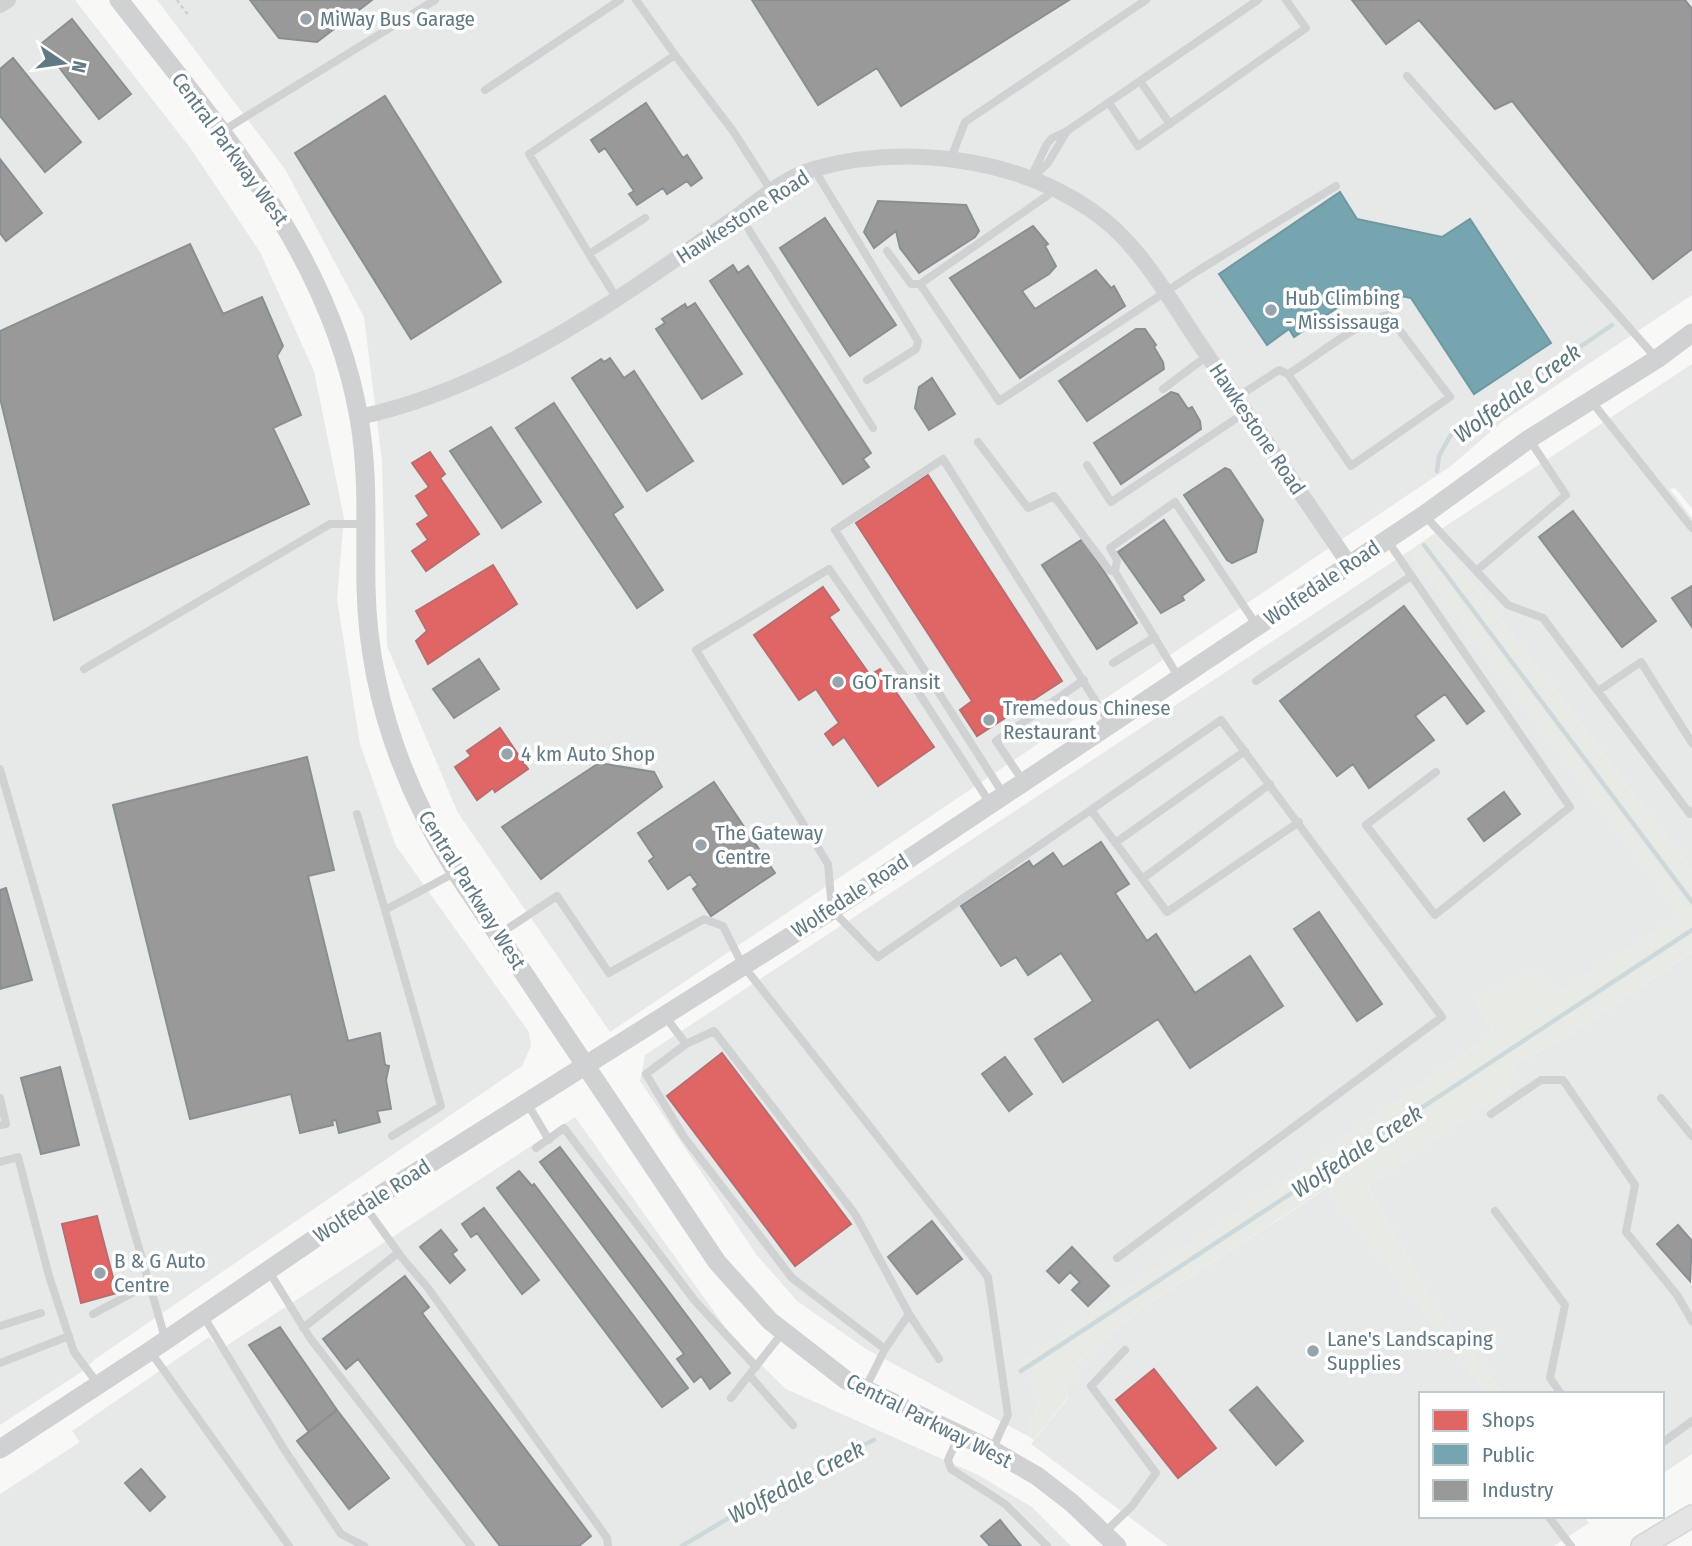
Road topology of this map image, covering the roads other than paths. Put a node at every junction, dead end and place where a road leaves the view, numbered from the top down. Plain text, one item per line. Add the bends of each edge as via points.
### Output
1 (8, 0) edge
2 (119, 0) edge
3 (435, 0) edge
4 (620, 0) edge
5 (636, 0) edge
6 (1146, 0) edge
7 (1258, 0) edge
8 (1286, 0) edge
9 (0, 5) edge
10 (675, 55) junction
11 (1407, 76) dead end
12 (1140, 81) junction
13 (485, 90) dead end
14 (1109, 103) junction
15 (1170, 124) junction
16 (221, 132) junction
17 (951, 158) junction
18 (814, 169) junction
19 (1030, 179) junction
20 (1336, 186) dead end
21 (1054, 191) junction
22 (772, 192) junction
23 (739, 214) junction
24 (645, 218) dead end
25 (887, 251) dead end
26 (589, 254) junction
27 (920, 284) junction
28 (1165, 293) junction
29 (616, 297) junction
30 (1692, 333) edge
31 (1207, 356) junction
32 (1657, 359) junction
33 (1288, 374) junction
34 (867, 380) dead end
35 (1163, 389) dead end
36 (1592, 402) junction
37 (1241, 405) junction
38 (359, 418) junction
39 (873, 428) dead end
40 (1529, 439) junction
41 (978, 442) dead end
42 (1087, 465) dead end
43 (1424, 515) junction
44 (367, 524) junction
45 (1692, 527) edge
46 (1387, 540) junction
47 (1349, 564) junction
48 (1476, 571) junction
49 (1115, 572) junction
50 (1410, 576) junction
51 (1256, 626) junction
52 (1155, 637) junction
53 (1112, 663) dead end
54 (83, 669) dead end
55 (1179, 678) junction
56 (1084, 680) junction
57 (1256, 681) dead end
58 (1598, 691) junction
59 (1110, 724) junction
60 (1692, 743) edge
61 (1245, 751) junction
62 (0, 769) edge
63 (1437, 772) dead end
64 (1023, 782) junction
65 (1269, 784) junction
66 (997, 799) junction
67 (1091, 810) junction
68 (1692, 811) edge
69 (357, 814) dead end
70 (1299, 822) junction
71 (1115, 843) junction
72 (456, 872) junction
73 (1142, 878) junction
74 (385, 910) junction
75 (832, 910) junction
76 (498, 935) junction
77 (742, 964) junction
78 (663, 1014) junction
79 (687, 1044) junction
80 (584, 1064) junction
81 (0, 1098) edge
82 (1661, 1098) dead end
83 (526, 1102) junction
84 (1491, 1114) dead end
85 (0, 1125) edge
86 (392, 1136) dead end
87 (1692, 1136) edge
88 (549, 1140) junction
89 (536, 1148) dead end
90 (0, 1162) edge
91 (364, 1205) junction
92 (1495, 1211) dead end
93 (398, 1253) junction
94 (1117, 1258) dead end
95 (268, 1270) junction
96 (149, 1284) junction
97 (41, 1313) dead end
98 (93, 1314) dead end
99 (202, 1314) junction
100 (909, 1314) junction
101 (1692, 1321) edge
102 (0, 1326) edge
103 (303, 1328) junction
104 (783, 1332) junction
105 (69, 1336) junction
106 (158, 1345) junction
107 (885, 1349) junction
108 (1125, 1350) dead end
109 (939, 1359) dead end
110 (0, 1363) edge
111 (756, 1367) junction
112 (749, 1375) junction
113 (98, 1384) junction
114 (865, 1390) junction
115 (1560, 1392) edge
116 (731, 1398) dead end
117 (1692, 1422) edge
118 (793, 1425) dead end
119 (959, 1435) junction
120 (1664, 1442) edge
121 (0, 1448) edge
122 (992, 1450) junction
123 (1692, 1516) edge
124 (1550, 1518) edge
125 (1113, 1542) edge
126 (289, 1546) edge
127 (364, 1546) edge
128 (471, 1546) edge
129 (608, 1546) edge
130 (1048, 1546) edge
131 (1571, 1546) edge
132 (1642, 1546) edge

1 - 9 street
2 - 16 street, Central Parkway West
3 - 16 lane
4 - 13 lane
5 - 10 lane
6 - 17 lane via 965,122
7 - 12 lane
8 - 15 lane via 1306,28
10 - 22 lane
10 - 26 lane via 530,154
11 - 32 lane
12 - 14 lane
12 - 15 lane
14 - 15 lane via 1138,146
14 - 19 lane via 1047,144
16 - 38 street, Central Parkway West via 281,216 318,286
17 - 18 street, Hawkestone Road via 905,154
17 - 19 street, Hawkestone Road
18 - 22 street, Hawkestone Road
18 - 34 lane via 918,341 916,349
19 - 21 street, Hawkestone Road
20 - 28 lane
21 - 27 lane
21 - 28 street, Hawkestone Road via 1092,210 1144,260
22 - 23 street, Hawkestone Road
23 - 29 street, Hawkestone Road
23 - 39 lane
24 - 26 lane
25 - 27 lane via 911,284
26 - 29 lane
27 - 28 lane via 999,401
28 - 31 street, Hawkestone Road
29 - 38 street, Hawkestone Road via 498,369 402,408
30 - 32 street, Wolfedale Road
31 - 35 lane
31 - 37 street, Hawkestone Road
32 - 36 street, Wolfedale Road
33 - 33 lane via 1373,318 1388,315 1451,397 1351,466
33 - 37 lane via 1279,370
36 - 40 street, Wolfedale Road
36 - 45 lane
37 - 42 lane via 1111,502
37 - 47 street, Hawkestone Road
38 - 44 street, Central Parkway West
40 - 43 street, Wolfedale Road
40 - 48 lane via 1566,495
41 - 49 lane via 1028,508 1054,496
43 - 46 street, Wolfedale Road
43 - 48 lane
44 - 54 lane via 330,524
44 - 72 street, Central Parkway West via 368,627 377,691 401,765
46 - 47 street, Wolfedale Road
46 - 50 lane
47 - 51 street, Wolfedale Road
48 - 58 lane via 1508,605 1543,618
49 - 51 lane via 1110,548 1175,502
49 - 52 lane
50 - 57 lane
50 - 63 lane via 1570,807 1435,915 1366,825
51 - 55 street, Wolfedale Road
52 - 53 lane
52 - 55 lane
55 - 59 street, Wolfedale Road
56 - 59 lane
56 - 64 lane via 996,741
56 - 66 lane via 943,459 835,530
58 - 60 lane via 1641,662
58 - 68 lane via 1690,814
59 - 64 street, Wolfedale Road
61 - 65 lane
61 - 67 lane via 1221,720
61 - 71 lane
62 - 96 lane
64 - 66 street, Wolfedale Road
65 - 70 lane
65 - 73 lane
66 - 75 street, Wolfedale Road
66 - 75 lane via 829,569 696,650 828,864
67 - 71 lane
67 - 75 lane via 878,957
69 - 74 lane
70 - 73 lane via 1167,912
70 - 94 lane via 1442,1017
71 - 73 lane
72 - 74 lane
72 - 76 street, Central Parkway West
74 - 86 lane via 441,1106
75 - 77 street, Wolfedale Road
76 - 77 lane via 557,896 609,972 704,919 723,926
76 - 80 street, Central Parkway West
77 - 78 street, Wolfedale Road
77 - 122 lane via 988,1277 1008,1415
78 - 79 lane
78 - 80 street, Wolfedale Road
79 - 100 lane via 714,1031 855,1214
79 - 107 lane via 646,1074 684,1137 792,1278
80 - 83 street, Wolfedale Road
80 - 104 street, Central Parkway West via 717,1262
81 - 85 lane via 6,1124
82 - 87 lane
83 - 88 lane
83 - 91 street, Wolfedale Road
84 - 101 lane via 1541,1080 1563,1080 1635,1185 1626,1232
88 - 89 lane
88 - 111 lane via 564,1128 695,1301
90 - 105 lane via 18,1157
91 - 93 lane
91 - 95 street, Wolfedale Road
92 - 115 lane via 1565,1305 1550,1378
93 - 103 lane
93 - 129 lane via 599,1526
95 - 99 street, Wolfedale Road
95 - 103 lane
96 - 98 lane
96 - 106 lane
97 - 102 lane
99 - 106 street, Wolfedale Road
99 - 127 lane via 341,1534
100 - 107 lane
100 - 109 lane
103 - 128 lane
104 - 111 lane
104 - 114 street, Central Parkway West
105 - 110 lane
105 - 113 lane via 74,1352
106 - 113 street, Wolfedale Road
106 - 126 lane
107 - 114 lane
108 - 125 lane via 1091,1386 1156,1474
111 - 112 lane
112 - 116 lane
112 - 118 lane
113 - 121 street, Wolfedale Road
114 - 119 street, Central Parkway West
117 - 120 lane
119 - 122 street, Central Parkway West
119 - 130 lane via 948,1460 951,1469 1005,1504
122 - 125 street, Central Parkway West via 1037,1476
123 - 132 main road
124 - 131 lane

